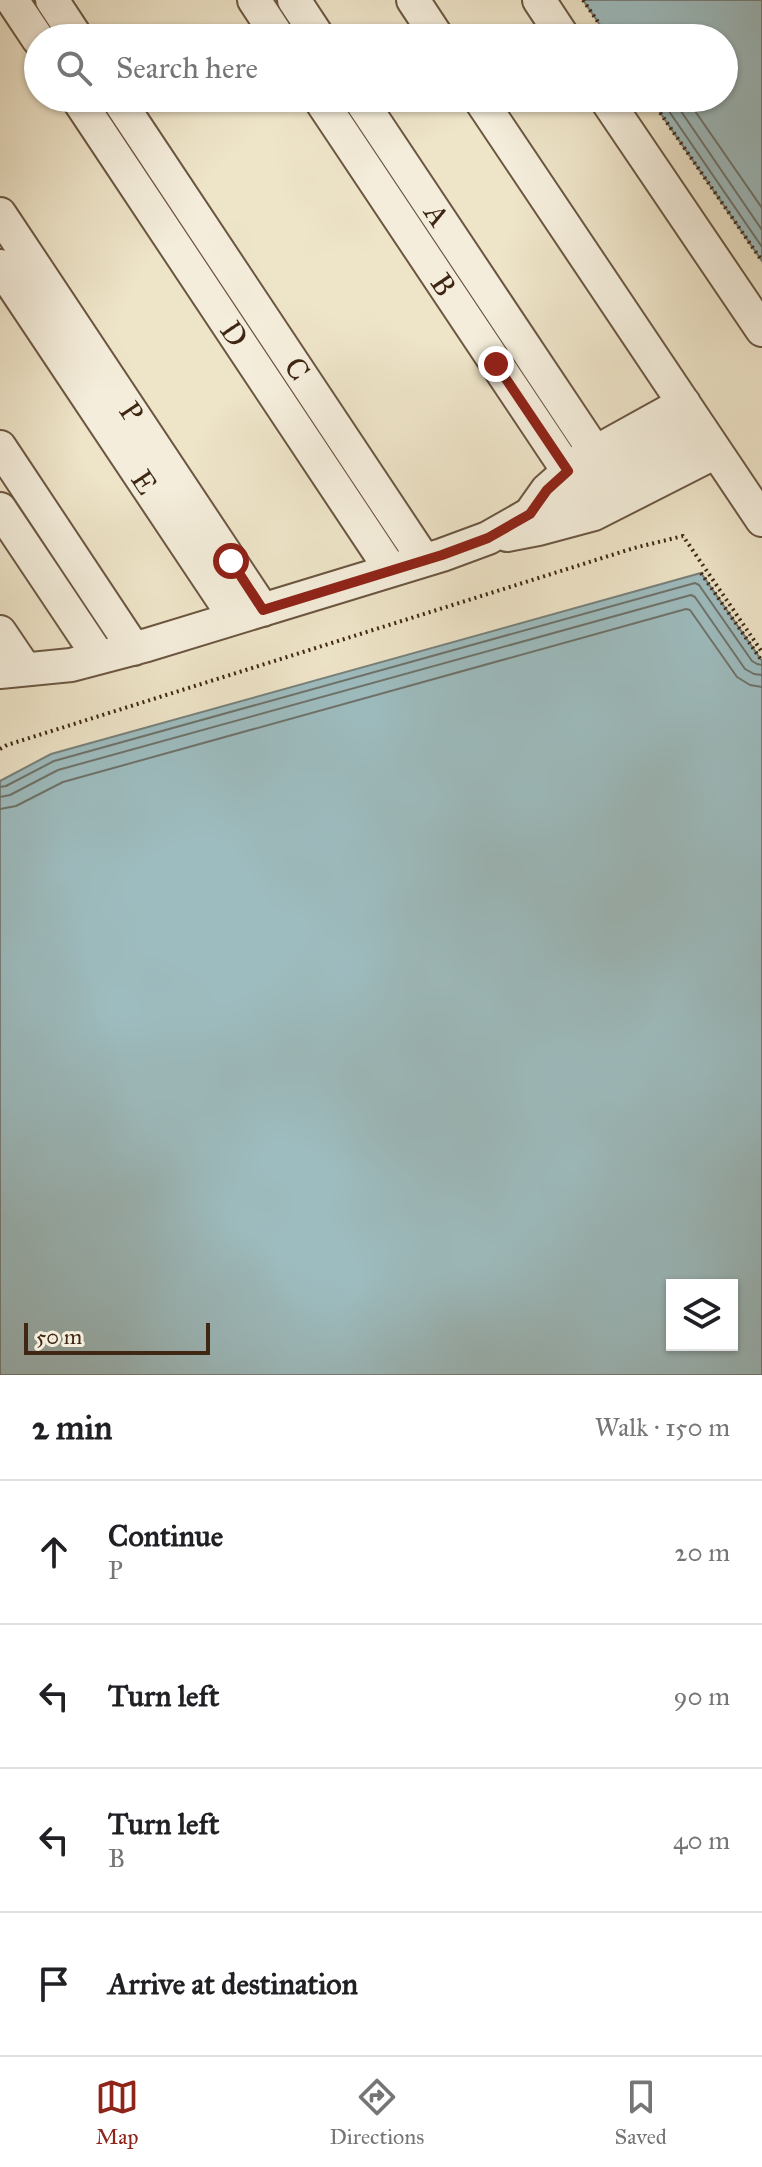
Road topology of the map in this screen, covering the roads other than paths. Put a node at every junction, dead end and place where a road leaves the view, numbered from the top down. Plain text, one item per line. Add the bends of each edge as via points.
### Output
1 (12, 0) edge
2 (52, 0) edge
3 (254, 0) edge
4 (294, 0) edge
5 (413, 0) edge
6 (539, 0) edge
7 (28, 24) edge
8 (68, 24) edge
9 (270, 24) edge
10 (310, 24) edge
11 (429, 24) edge
12 (555, 24) edge
13 (86, 112) edge
14 (126, 112) edge
15 (328, 112) edge
16 (368, 112) edge
17 (488, 112) edge
18 (614, 112) edge
19 (0, 214) edge
20 (0, 266) edge
21 (762, 330) edge
22 (700, 428) junction
23 (0, 447) edge
24 (595, 452) junction
25 (568, 471) junction
26 (0, 509) edge
27 (530, 514) junction
28 (762, 520) edge
29 (488, 538) junction
30 (424, 560) junction
31 (391, 570) junction
32 (249, 614) junction
33 (0, 632) edge
34 (134, 649) junction
35 (99, 657) junction
36 (12, 671) edge

1 - 7 lane
2 - 8 lane
3 - 9 lane
4 - 10 lane
5 - 11 lane
6 - 12 lane
13 - 31 lane, D
14 - 30 lane, C
15 - 25 lane, B
16 - 24 lane, A
17 - 22 lane
18 - 21 lane
19 - 32 lane, P
20 - 32 lane, E
22 - 24 lane
22 - 27 lane
22 - 28 lane
22 - 29 lane via 594,514
23 - 34 lane
24 - 25 lane
25 - 27 lane
26 - 35 lane
27 - 29 lane
29 - 30 lane
30 - 31 lane
31 - 32 lane
32 - 34 lane
33 - 36 lane
34 - 35 lane
35 - 36 lane

